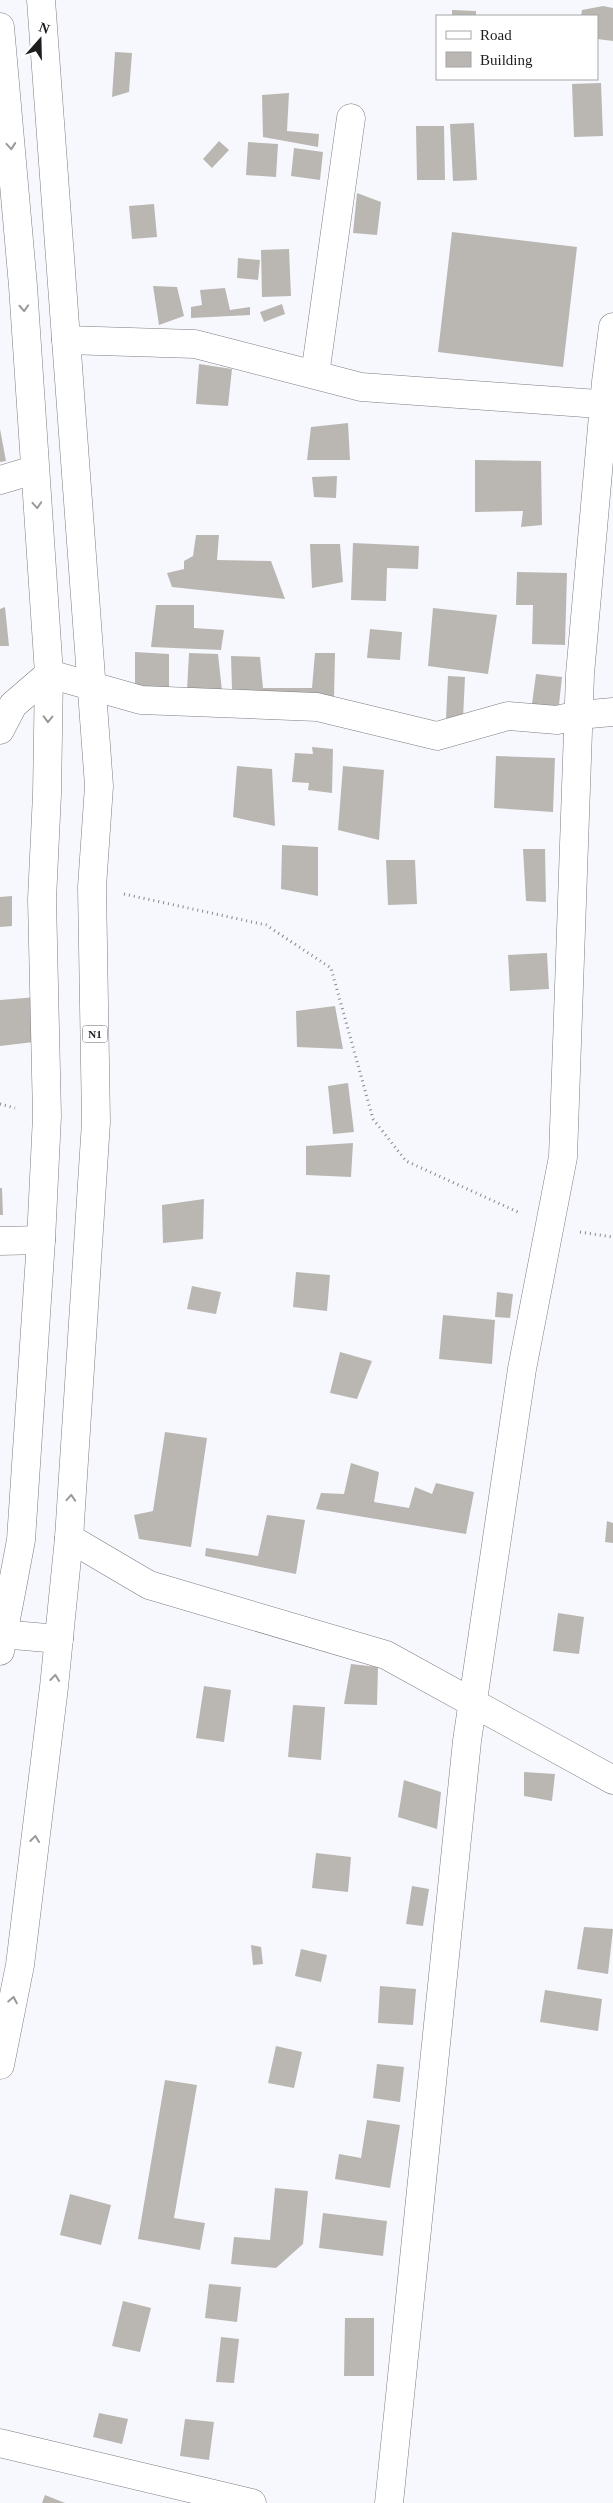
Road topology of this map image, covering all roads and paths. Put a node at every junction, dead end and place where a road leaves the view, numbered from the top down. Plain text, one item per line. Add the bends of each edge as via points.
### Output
1 (41, 0) edge
2 (0, 27) edge
3 (351, 118) dead end
4 (613, 327) edge
5 (66, 340) junction
6 (314, 375) junction
7 (608, 405) edge
8 (34, 470) junction
9 (0, 480) edge
10 (49, 674) junction
11 (92, 686) junction
12 (613, 712) edge
13 (579, 715) junction
14 (0, 730) edge
15 (92, 887) junction
16 (550, 1227) junction
17 (613, 1238) edge
18 (41, 1240) junction
19 (0, 1241) edge
20 (69, 1538) junction
21 (59, 1639) junction
22 (1, 1640) edge
23 (473, 1703) junction
24 (613, 1780) edge
25 (0, 2065) edge
26 (0, 2443) edge
27 (252, 2503) edge
28 (388, 2503) edge

1 - 5 street, N1
2 -> 8 street via 23,286
3 - 6 street
4 - 7 street
5 - 6 street via 195,344
5 - 11 street, N1
6 - 7 street via 362,387
7 - 13 street via 580,674
8 - 9 street
8 -> 10 street
10 - 11 street
10 - 14 street via 13,705
10 -> 18 street via 42,899 47,1116
11 - 13 street via 141,700 317,707 437,736 508,716 557,720
11 - 15 street, N1 via 99,786
12 - 13 street
13 - 16 street via 563,1157
15 - 16 path via 266,925 330,968 373,1119 406,1161
20 -> 15 street, N1 via 96,1122
16 - 17 path
16 - 23 street via 522,1369
18 - 19 street
18 - 22 street via 21,1540
20 - 21 street, N1
20 - 23 street via 149,1585 386,1655
21 - 22 street
25 -> 21 street, N1 via 20,1965
23 - 24 street
23 - 28 street
26 - 27 street

